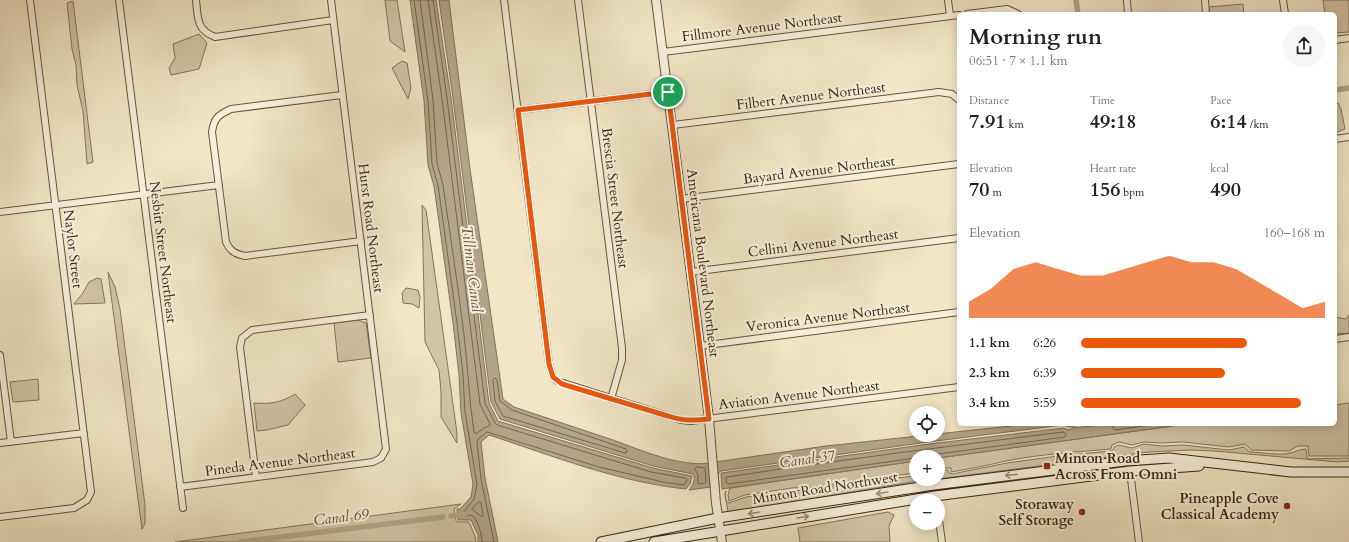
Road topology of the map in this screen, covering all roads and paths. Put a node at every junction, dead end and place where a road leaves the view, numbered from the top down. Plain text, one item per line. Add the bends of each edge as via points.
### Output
1 (30, 0) edge
2 (118, 0) edge
3 (196, 0) edge
4 (331, 0) edge
5 (504, 0) edge
6 (578, 0) edge
7 (656, 0) edge
8 (948, 0) edge
9 (1127, 0) edge
10 (1205, 0) edge
11 (1283, 0) edge
12 (983, 12) edge
13 (1015, 12) edge
14 (1128, 12) edge
15 (1206, 12) edge
16 (1285, 12) edge
17 (957, 15) edge
18 (950, 16) junction
19 (333, 20) junction
20 (1349, 38) edge
21 (1337, 40) edge
22 (663, 52) junction
23 (668, 92) junction
24 (342, 95) junction
25 (957, 98) edge
26 (591, 101) junction
27 (518, 110) junction
28 (673, 125) junction
29 (1349, 137) edge
30 (1337, 139) edge
31 (957, 164) edge
32 (219, 185) junction
33 (143, 195) junction
34 (681, 199) junction
35 (55, 206) junction
36 (0, 212) edge
37 (957, 238) edge
38 (361, 241) junction
39 (690, 272) junction
40 (957, 312) edge
41 (370, 315) junction
42 (1349, 337) edge
43 (1337, 339) edge
44 (700, 346) junction
45 (0, 355) edge
46 (957, 387) edge
47 (610, 399) junction
48 (709, 419) junction
49 (84, 433) junction
50 (11, 442) junction
51 (0, 443) edge
52 (381, 458) joint
53 (1245, 466) junction
54 (1130, 472) junction
55 (1349, 472) edge
56 (256, 477) junction
57 (945, 485) edge
58 (934, 486) joint
59 (180, 487) junction
60 (935, 494) edge
61 (945, 497) edge
62 (909, 502) edge
63 (183, 508) dead end
64 (0, 517) edge
65 (718, 518) junction
66 (720, 530) junction
67 (940, 530) edge
68 (601, 542) edge
69 (654, 542) edge
70 (722, 542) edge
71 (942, 542) edge
72 (1139, 542) edge

1 - 35 street, Naylor Street
2 - 33 street, Nesbitt Street Northeast
3 - 19 street via 201,28 215,37
4 - 19 street, Hurst Road Northeast
5 - 27 street
6 - 26 street, Brescia Street Northeast
7 - 22 street, Americana Boulevard Northeast
8 - 18 street
9 - 14 street
10 - 15 street
11 - 16 street
12 - 13 street via 1007,9
17 - 18 street, Fillmore Avenue Northeast
18 - 22 street, Fillmore Avenue Northeast
19 - 24 street, Hurst Road Northeast
20 - 21 street
22 - 23 street, Americana Boulevard Northeast
23 - 26 street
23 - 28 street, Americana Boulevard Northeast
24 - 32 street via 231,109 220,114 213,123 212,132
24 - 38 street, Hurst Road Northeast
25 - 28 street, Filbert Avenue Northeast via 952,94 939,92
26 - 27 street
26 - 47 street, Brescia Street Northeast via 622,348 622,360
27 - 47 street, Aviation Avenue Northeast via 549,364 553,377 562,384
28 - 34 street, Americana Boulevard Northeast
29 - 30 street
31 - 34 street, Bayard Avenue Northeast
32 - 33 street
32 - 38 street via 226,242 235,254 245,256
33 - 35 street
33 - 59 street, Nesbitt Street Northeast
34 - 39 street, Americana Boulevard Northeast
35 - 36 street
35 - 49 street, Naylor Street
37 - 39 street, Cellini Avenue Northeast
38 - 41 street, Hurst Road Northeast
39 - 44 street, Americana Boulevard Northeast
40 - 44 street, Veronica Avenue Northeast
41 - 52 street, Hurst Road Northeast via 386,441 386,449
41 - 56 street via 252,330 242,338 240,347
42 - 43 street
44 - 48 street, Americana Boulevard Northeast
45 - 50 street
46 - 48 street, Aviation Avenue Northeast
47 - 48 street, Aviation Avenue Northeast via 681,420
48 - 65 street, Americana Boulevard Northeast
49 - 50 street
49 - 64 street, Naylor Street via 91,492 87,500 74,508
50 - 51 street
52 - 56 street, Pineda Avenue Northeast via 373,462
53 - 54 main road, Minton Road Northwest via 1189,466
53 - 55 main road, Minton Road Northwest via 1291,472
53 -> 57 main road, Minton Road Northwest via 1169,458 1125,461
54 - 61 main road, Minton Road Northwest
54 - 72 street
56 - 59 street, Pineda Avenue Northeast
58 - 60 street
58 -> 65 main road, Minton Road Northwest
59 - 63 street, Nesbitt Street Northeast
66 -> 62 main road, Minton Road Northwest
65 - 66 street, Americana Boulevard Northeast
65 - 68 main road, Minton Road Northwest
66 - 69 main road, Minton Road Northwest
66 - 70 street, Americana Boulevard Northeast
67 - 71 street

